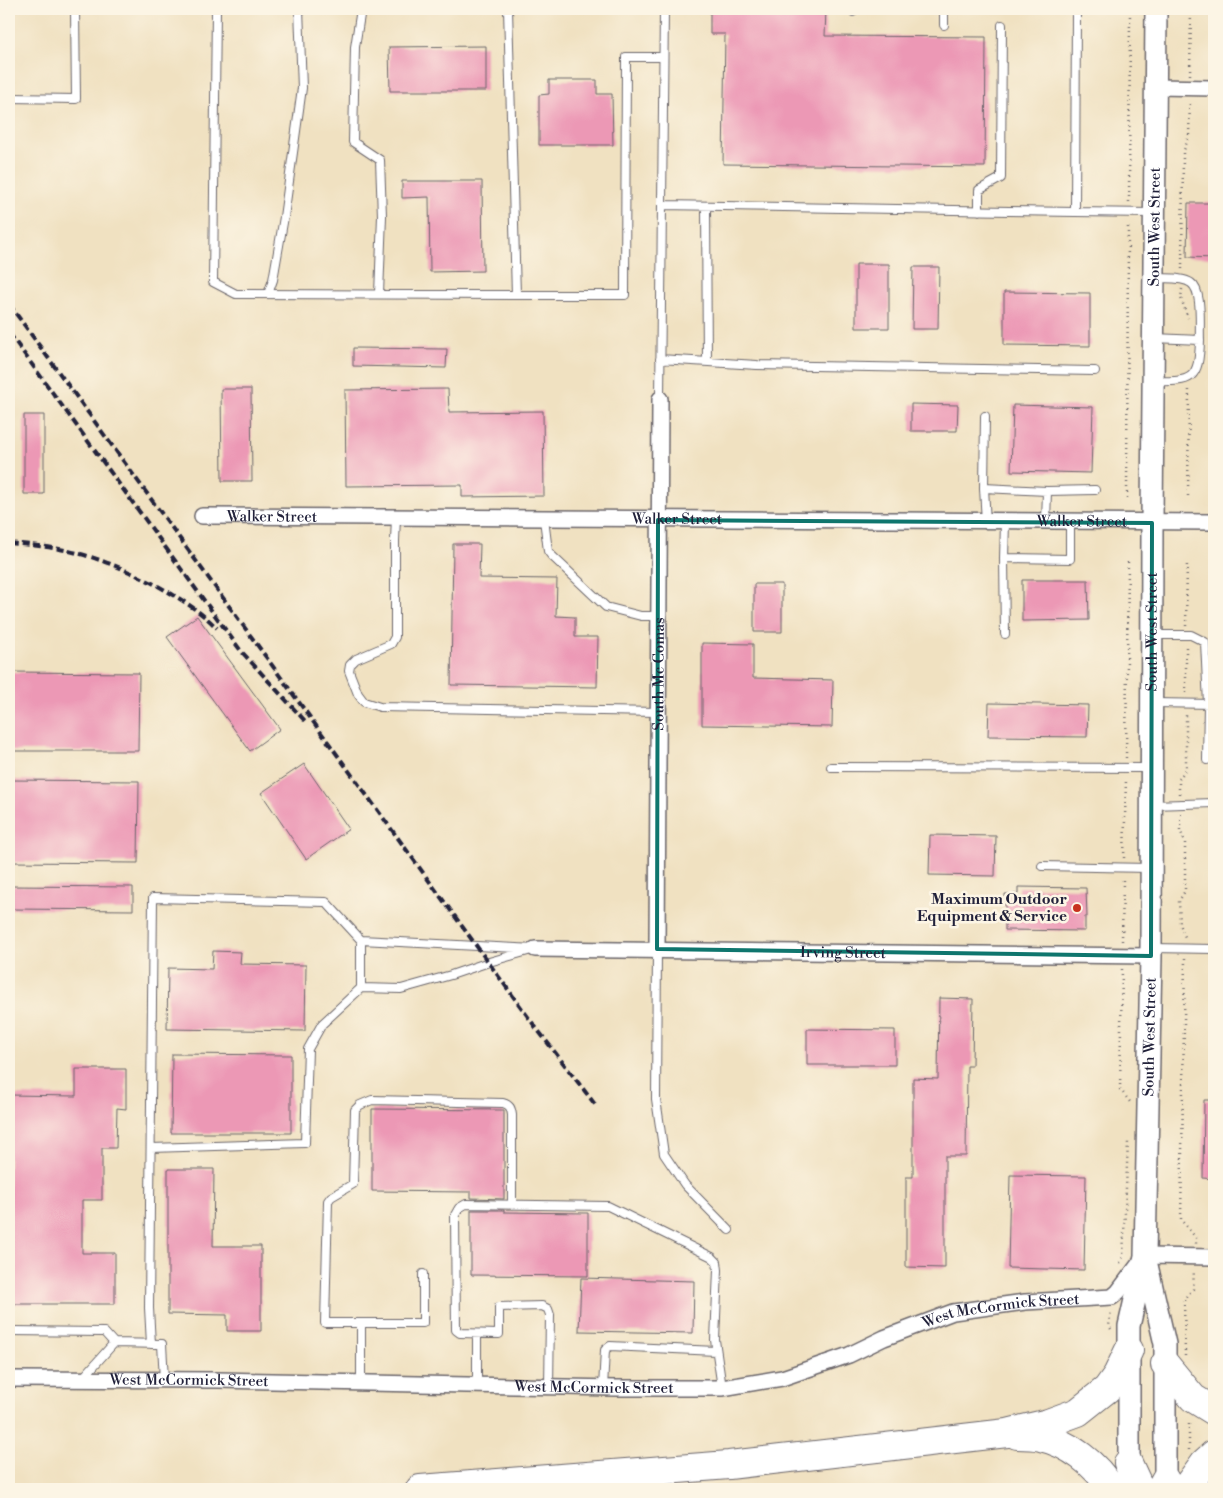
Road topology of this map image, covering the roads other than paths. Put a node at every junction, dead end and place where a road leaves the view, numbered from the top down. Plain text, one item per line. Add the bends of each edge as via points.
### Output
1 (75, 9) edge
2 (216, 9) edge
3 (299, 9) edge
4 (362, 9) edge
5 (508, 9) edge
6 (664, 9) edge
7 (944, 9) edge
8 (1076, 9) edge
9 (1156, 9) edge
10 (944, 25) dead end
11 (1002, 25) dead end
12 (663, 57) junction
13 (1156, 87) junction
14 (1214, 88) edge
15 (9, 98) edge
16 (662, 205) junction
17 (706, 206) junction
18 (978, 211) junction
19 (1075, 212) junction
20 (1154, 214) junction
21 (1154, 278) junction
22 (268, 294) junction
23 (379, 294) junction
24 (516, 294) junction
25 (1153, 338) junction
26 (1200, 340) junction
27 (660, 359) junction
28 (707, 362) junction
29 (1095, 371) dead end
30 (1153, 381) junction
31 (660, 399) joint
32 (985, 416) dead end
33 (984, 488) junction
34 (1047, 490) junction
35 (1095, 490) dead end
36 (202, 516) dead end
37 (396, 517) junction
38 (544, 519) junction
39 (658, 520) junction
40 (986, 522) junction
41 (1005, 522) junction
42 (1046, 522) junction
43 (1070, 522) junction
44 (1214, 522) edge
45 (1152, 523) junction
46 (1004, 558) junction
47 (658, 616) junction
48 (1005, 634) dead end
49 (1152, 635) junction
50 (1151, 702) junction
51 (1211, 704) edge
52 (658, 712) junction
53 (1207, 760) dead end
54 (831, 767) dead end
55 (1151, 768) junction
56 (1214, 803) edge
57 (1151, 805) junction
58 (1042, 866) dead end
59 (1151, 868) junction
60 (361, 940) junction
61 (535, 949) junction
62 (1214, 949) edge
63 (657, 950) junction
64 (1151, 952) junction
65 (362, 988) junction
66 (151, 1148) junction
67 (512, 1205) junction
68 (729, 1230) dead end
69 (1145, 1256) junction
70 (1214, 1257) edge
71 (424, 1274) dead end
72 (361, 1323) junction
73 (9, 1331) edge
74 (476, 1334) junction
75 (1120, 1341) junction
76 (114, 1343) junction
77 (151, 1344) junction
78 (716, 1350) junction
79 (1175, 1361) junction
80 (9, 1379) edge
81 (82, 1380) junction
82 (164, 1380) junction
83 (361, 1383) junction
84 (477, 1385) junction
85 (549, 1386) junction
86 (603, 1388) junction
87 (722, 1388) junction
88 (1206, 1406) edge
89 (1007, 1434) junction
90 (1201, 1453) edge
91 (1129, 1476) edge
92 (1104, 1479) edge
93 (1170, 1487) edge
94 (420, 1489) edge
95 (1120, 1489) edge

1 - 15 lane via 76,99
2 - 22 lane via 213,282 236,294
3 - 22 lane via 302,88 282,226
4 - 23 lane via 356,47 353,142 380,160
5 - 24 lane
6 - 12 lane
7 - 10 lane
8 - 19 lane
9 - 13 main road, South West Street
11 - 18 lane via 1001,178 979,190
12 - 16 lane
12 - 24 lane via 626,57 624,295
13 - 14 street
13 - 20 main road, South West Street
16 - 17 lane
16 - 27 lane
17 - 18 lane
17 - 28 lane
18 - 19 lane
19 - 20 lane
20 - 21 main road, South West Street
21 - 25 main road, South West Street
21 - 26 lane via 1182,280 1197,290
22 - 23 lane
23 - 24 lane
25 - 26 lane
25 - 30 main road, South West Street
26 - 30 lane via 1199,360 1189,377 1180,382
27 - 28 lane
27 - 31 lane
28 - 29 lane
30 - 45 main road, South West Street
31 - 39 street, South Mc Comas
32 - 33 lane
33 - 34 lane
33 - 40 lane
34 - 35 lane
34 - 42 lane
36 - 37 street, Walker Street
37 - 38 street, Walker Street
37 - 52 lane via 396,637 391,644 356,659 350,665 349,671 364,702 380,707
38 - 39 street, Walker Street
38 - 47 lane via 548,551 606,607 640,616
39 - 40 street, Walker Street
39 - 47 street, South Mc Comas
40 - 41 street, Walker Street
41 - 42 street, Walker Street
41 - 46 lane
42 - 43 street, Walker Street
43 - 45 street, Walker Street
43 - 46 lane via 1070,559
44 - 45 street, Walker Street
45 - 49 main road, South West Street
46 - 48 lane
47 - 52 street, South Mc Comas
49 - 50 main road, South West Street
49 - 51 lane via 1191,635 1205,642
50 - 51 lane
50 - 55 main road, South West Street
51 - 53 lane
52 - 63 street, South Mc Comas
54 - 55 lane
55 - 57 main road, South West Street
56 - 57 lane
57 - 59 main road, South West Street
58 - 59 lane
59 - 64 main road, South West Street
60 - 61 lane
60 - 65 lane
60 - 66 lane via 326,902 153,898
61 - 63 street, Irving Street
61 - 65 lane via 401,989
62 - 64 lane
63 - 64 street, Irving Street via 1122,956
63 - 68 lane via 656,1099 664,1154 685,1185
64 - 69 main road, South West Street
65 - 66 lane via 322,1024 308,1049 305,1143
66 - 77 lane
67 - 72 lane via 512,1115 508,1105 372,1100 360,1105 355,1110 352,1184 328,1201 326,1323
67 - 74 lane via 466,1204 454,1215 456,1330
67 - 78 lane via 608,1206 712,1257 718,1270
69 - 70 street
69 - 75 main road, South West Street via 1129,1326
69 - 79 main road, South West Street via 1165,1344
69 - 87 street, West McCormick Street via 1112,1297 1025,1302 953,1312 782,1378
71 - 72 lane via 423,1324
72 - 83 lane
73 - 76 lane via 104,1332
74 - 84 lane
74 - 85 lane via 499,1334 499,1307 542,1306 548,1309
75 - 89 highway via 1117,1375 1107,1389 1078,1412
75 - 91 main road, South West Street
76 - 77 lane
76 - 81 lane
77 - 82 lane via 162,1344
78 - 86 lane via 610,1346 605,1350
78 - 87 lane
79 - 88 highway via 1193,1398
79 - 93 main road, South West Street
80 - 81 street, West McCormick Street
81 - 82 street, West McCormick Street
82 - 83 street, West McCormick Street
83 - 84 street, West McCormick Street
84 - 85 street, West McCormick Street
85 - 86 street, West McCormick Street
86 - 87 street, West McCormick Street
89 - 92 highway via 1041,1437 1068,1447
89 - 94 highway via 729,1465
90 - 93 highway via 1204,1463
91 - 93 highway
92 - 95 highway

